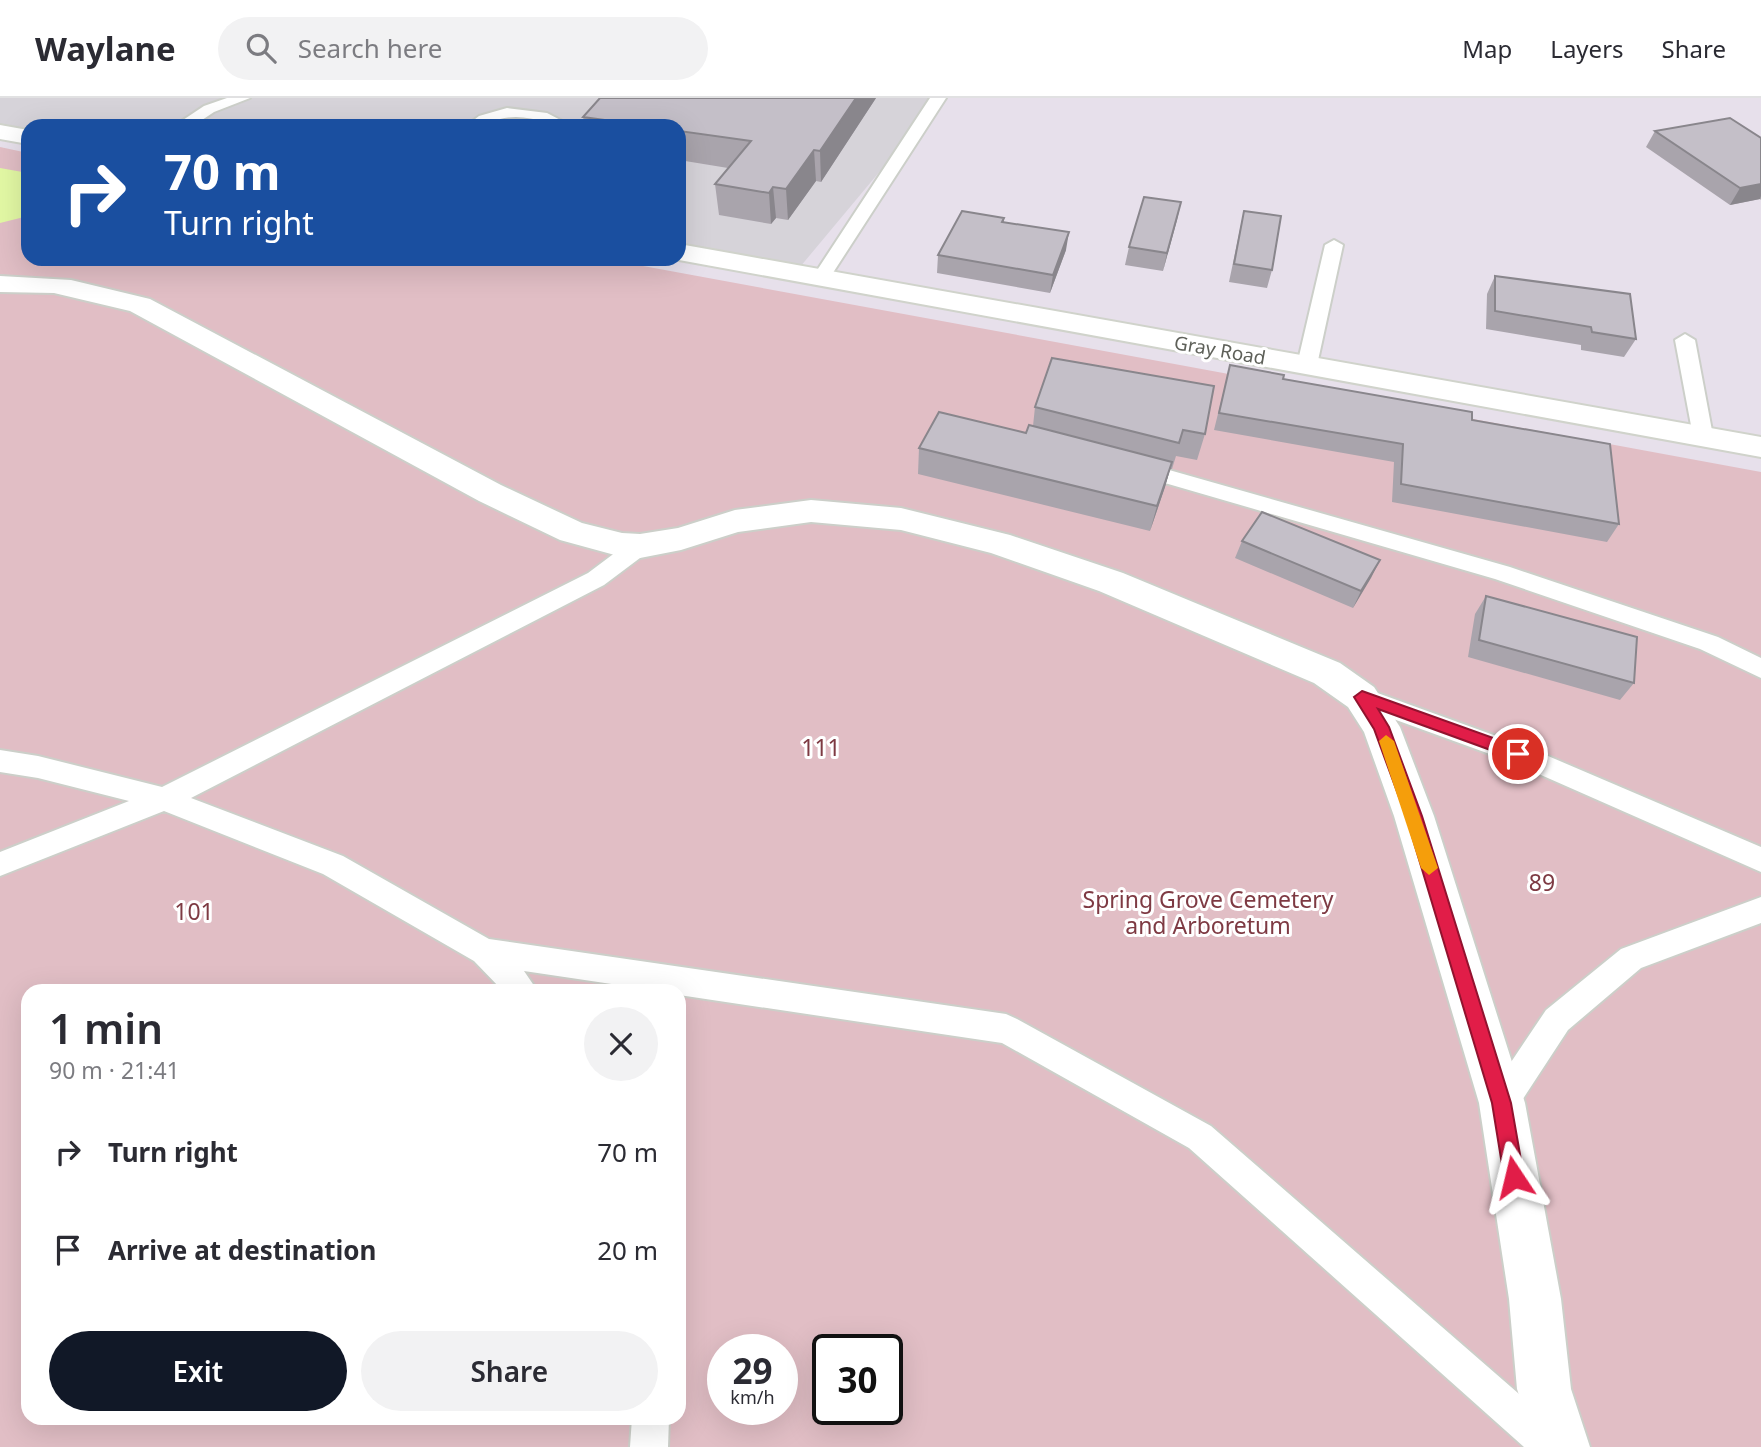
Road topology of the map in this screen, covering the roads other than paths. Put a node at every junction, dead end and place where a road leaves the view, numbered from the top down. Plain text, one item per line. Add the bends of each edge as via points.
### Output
1 (242, 98) edge
2 (937, 98) edge
3 (498, 105) edge
4 (192, 119) edge
5 (482, 119) edge
6 (550, 119) edge
7 (0, 132) edge
8 (21, 136) edge
9 (1334, 245) dead end
10 (686, 253) edge
11 (821, 278) junction
12 (0, 285) edge
13 (1685, 340) dead end
14 (1307, 365) junction
15 (1703, 436) junction
16 (1761, 447) edge
17 (1107, 460) edge
18 (640, 545) junction
19 (1761, 669) edge
20 (1362, 697) junction
21 (0, 761) edge
22 (164, 799) junction
23 (1761, 860) edge
24 (0, 864) edge
25 (1761, 910) edge
26 (484, 951) junction
27 (516, 984) edge
28 (1502, 1103) junction
29 (651, 1425) edge
30 (649, 1447) edge
31 (1552, 1447) edge
32 (1563, 1447) edge

1 - 4 lane via 209,108
2 - 11 lane
3 - 5 lane
3 - 6 lane
7 - 8 street
9 - 14 lane
10 - 11 street, Gray Road
11 - 14 street, Gray Road
12 - 18 street via 63,286 140,305 490,493 572,532
13 - 15 lane
14 - 15 street, Gray Road
15 - 16 street, Gray Road
17 - 19 lane via 1502,573 1709,643
18 - 20 street via 681,539 735,522 811,511 901,519 998,543 1111,582 1327,673
18 - 22 lane via 596,579
20 - 23 lane via 1518,754
20 - 28 street via 1381,727 1414,816
21 - 22 lane via 38,766
22 - 24 lane
22 - 26 lane via 333,865
25 - 28 lane via 1630,958 1557,1020
26 - 27 lane
26 - 31 lane via 1006,1029 1200,1137
28 - 32 street via 1535,1299 1544,1389
29 - 30 lane

